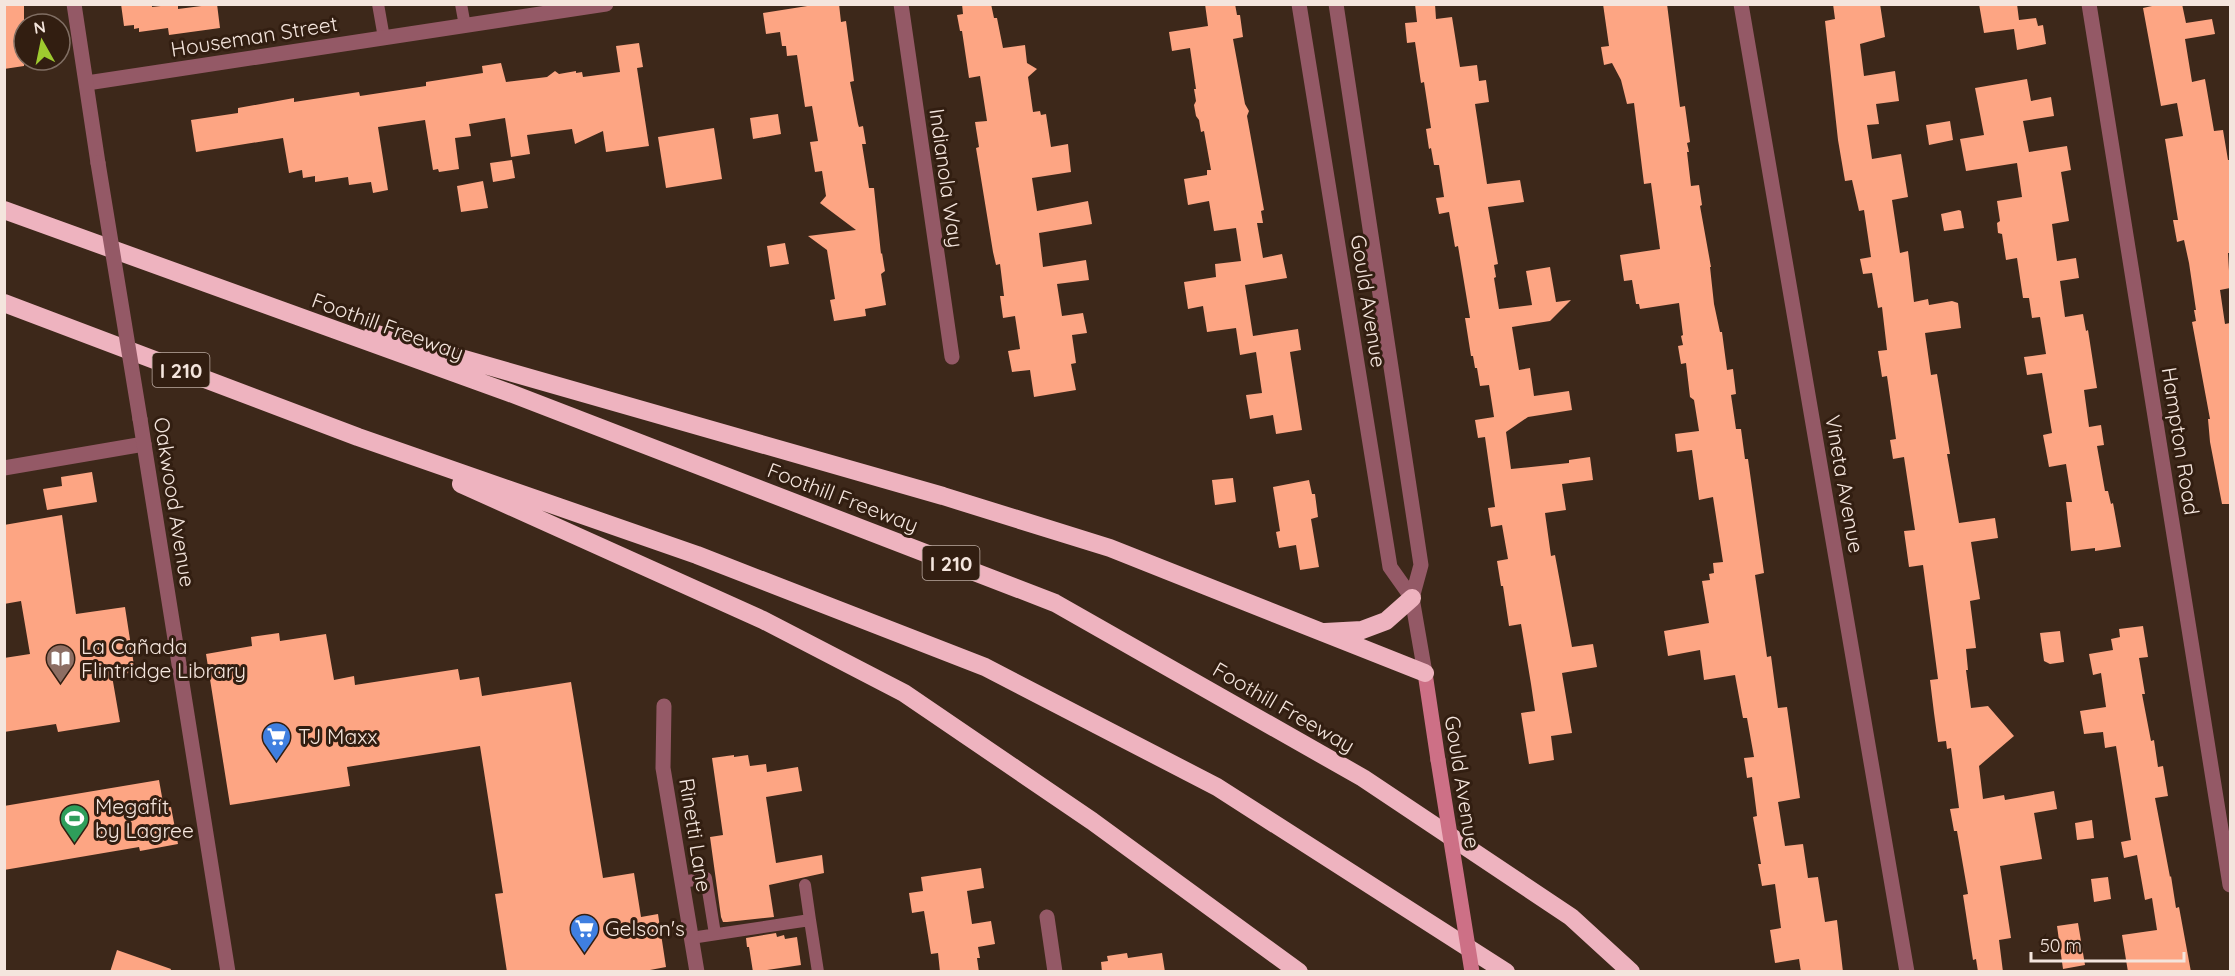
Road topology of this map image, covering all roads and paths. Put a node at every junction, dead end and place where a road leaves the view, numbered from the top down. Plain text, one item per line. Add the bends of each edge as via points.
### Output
1 (74, 4) edge
2 (378, 4) edge
3 (461, 4) edge
4 (606, 4) edge
5 (901, 4) edge
6 (1299, 4) edge
7 (1336, 4) edge
8 (1741, 4) edge
9 (2089, 4) edge
10 (465, 26) junction
11 (384, 38) junction
12 (87, 83) junction
13 (4, 210) edge
14 (205, 284) junction
15 (4, 303) edge
16 (952, 357) dead end
17 (358, 437) junction
18 (144, 444) junction
19 (4, 468) edge
20 (1412, 598) junction
21 (1319, 632) junction
22 (1425, 673) junction
23 (664, 706) dead end
24 (2227, 838) edge
25 (682, 882) junction
26 (805, 885) dead end
27 (2230, 885) edge
28 (1047, 917) dead end
29 (810, 920) junction
30 (715, 934) junction
31 (691, 938) junction
32 (228, 972) edge
33 (697, 972) edge
34 (818, 972) edge
35 (1055, 972) edge
36 (1299, 972) edge
37 (1472, 972) edge
38 (1506, 972) edge
39 (1631, 972) edge
40 (1907, 972) edge

1 - 12 street, Oakwood Avenue
2 - 11 lane
3 - 10 lane
4 - 10 street, Houseman Street
5 - 16 street, Indianola Way
6 - 20 street, Gould Avenue via 1390,567
7 - 20 street, Gould Avenue via 1421,565
8 - 40 street, Vineta Avenue
9 - 24 street, Hampton Road
10 - 11 street, Houseman Street
11 - 12 street, Houseman Street
12 - 18 street, Oakwood Avenue, bridge
13 - 14 highway, Foothill Freeway / I 210
14 - 21 highway via 943,496 1110,548
14 - 39 highway, Foothill Freeway / I 210 via 510,393 1055,603 1363,778 1571,917
15 - 17 highway, I 210
17 - 36 highway via 763,621 903,693 1092,821
17 - 38 highway, I 210 via 698,555 985,667 1217,787
18 - 19 street
18 - 32 street, Oakwood Avenue
20 - 21 highway via 1386,621 1362,630
20 - 22 street, Gould Avenue
21 - 22 highway
22 - 37 main road, Gould Avenue, bridge
23 - 25 street, Rinetti Lane via 663,768
24 - 27 street, Hampton Road
25 - 30 lane via 706,878
25 - 31 street, Rinetti Lane
26 - 29 lane
28 - 35 street
29 - 30 lane
29 - 34 lane
30 - 31 lane
31 - 33 street, Rinetti Lane

